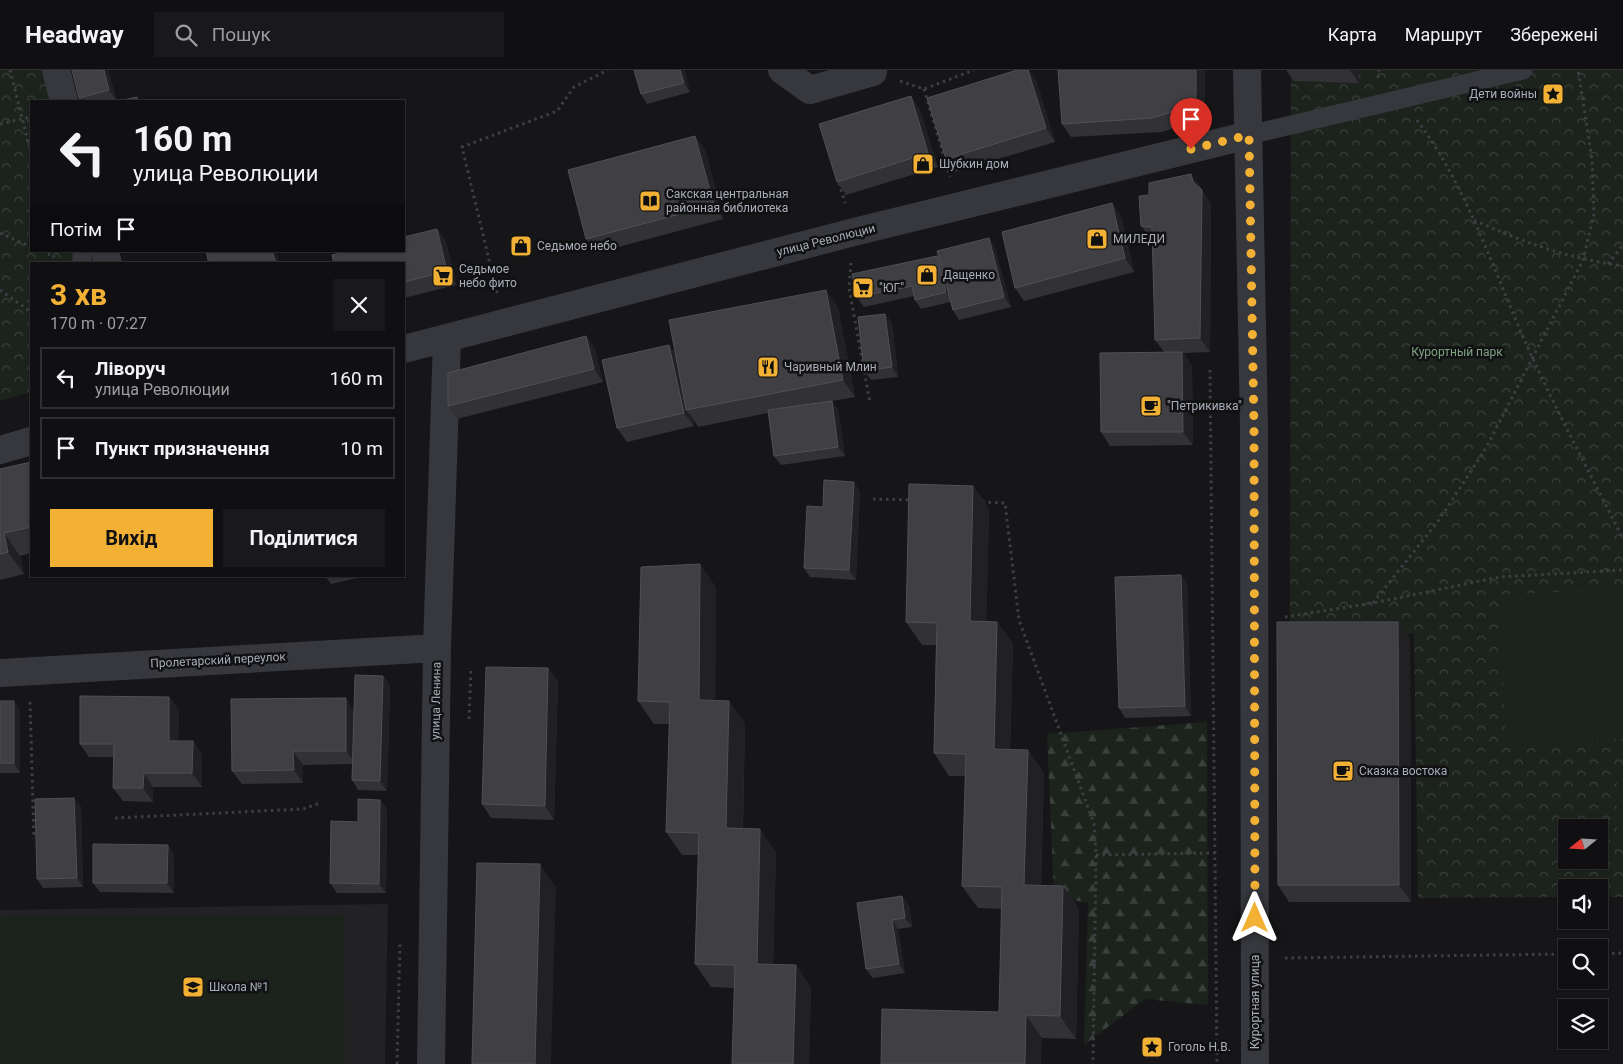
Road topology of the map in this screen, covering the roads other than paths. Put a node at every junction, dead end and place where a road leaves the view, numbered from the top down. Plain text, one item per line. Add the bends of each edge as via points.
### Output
1 (56, 70) edge
2 (782, 70) edge
3 (1247, 70) edge
4 (1523, 70) edge
5 (873, 72) dead end
6 (64, 100) edge
7 (1249, 135) junction
8 (447, 339) junction
9 (405, 349) edge
10 (30, 441) edge
11 (0, 450) edge
12 (437, 648) junction
13 (0, 673) edge
14 (431, 1064) edge
15 (1256, 1064) edge

1 - 6 street
2 - 5 street via 810,90
3 - 7 street, Курортная улица
4 - 7 lane
7 - 8 street, улица Революции via 959,206
7 - 15 street, Курортная улица via 1254,427
8 - 9 street, улица Революции
8 - 12 street, улица Ленина
10 - 11 street
12 - 13 street, Пролетарский переулок
12 - 14 street, улица Ленина

